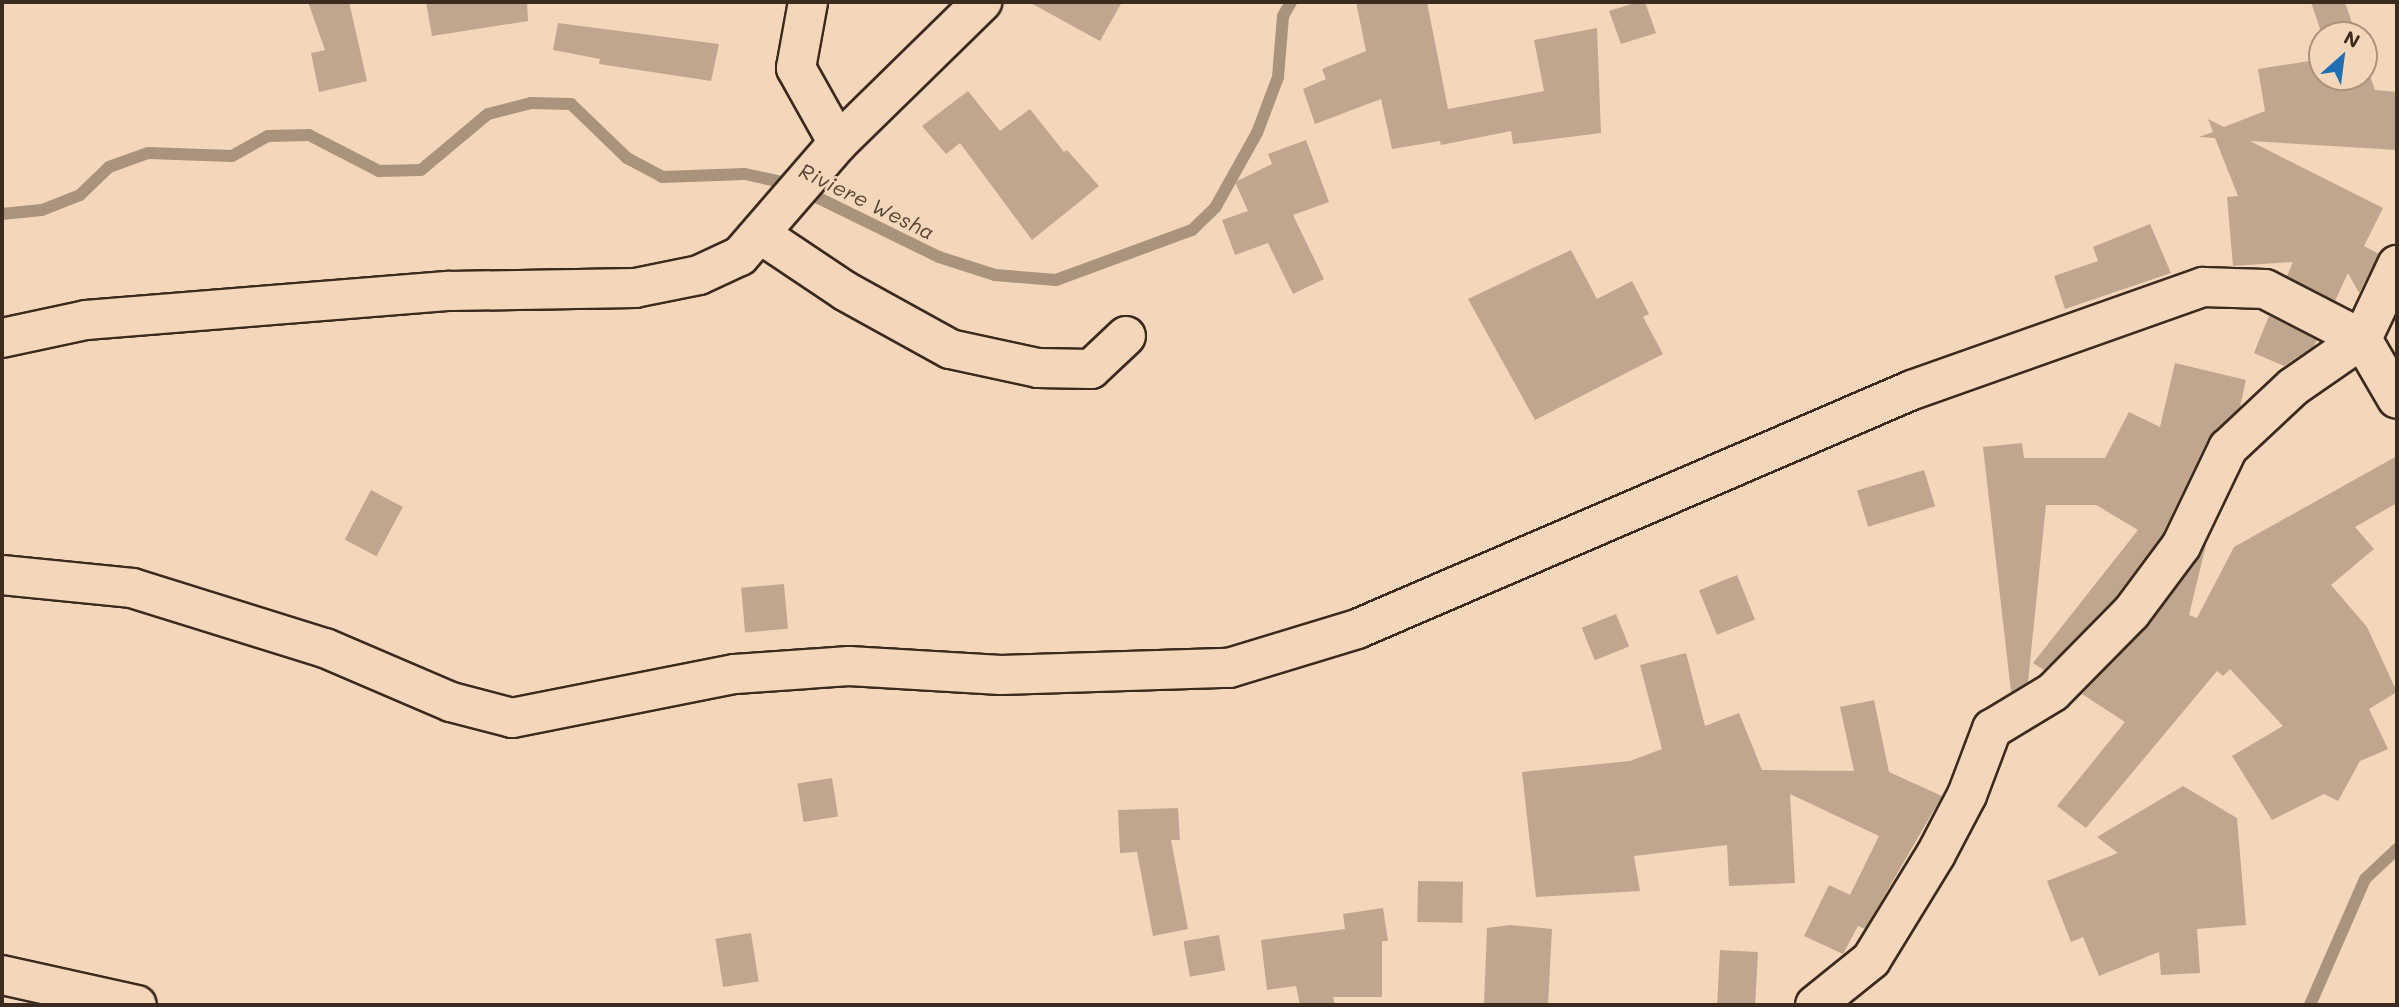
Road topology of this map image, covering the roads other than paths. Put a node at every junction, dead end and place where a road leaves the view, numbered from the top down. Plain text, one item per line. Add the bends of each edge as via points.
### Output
1 (808, 2) edge
2 (982, 2) edge
3 (827, 156) junction
4 (769, 225) junction
5 (2397, 265) edge
6 (1126, 336) dead end
7 (2, 338) edge
8 (2362, 339) junction
9 (2397, 398) edge
10 (2, 575) edge
11 (2, 975) edge
12 (137, 1005) edge
13 (1815, 1005) edge

1 - 3 street via 796,68
2 - 3 street
3 - 4 street
4 - 6 street via 845,291 950,349 1038,368 1091,369
4 - 7 street via 740,256 699,275 635,288 450,291 86,320
5 - 8 street
8 - 9 street
8 - 10 street via 2265,289 2203,287 1912,390 1357,629 1229,668 1001,675 849,667 735,674 512,718 451,702 325,648 132,588
8 - 13 street via 2293,387 2236,439 2181,546 2131,612 2053,692 1992,729 1967,795 1871,960
11 - 12 street

